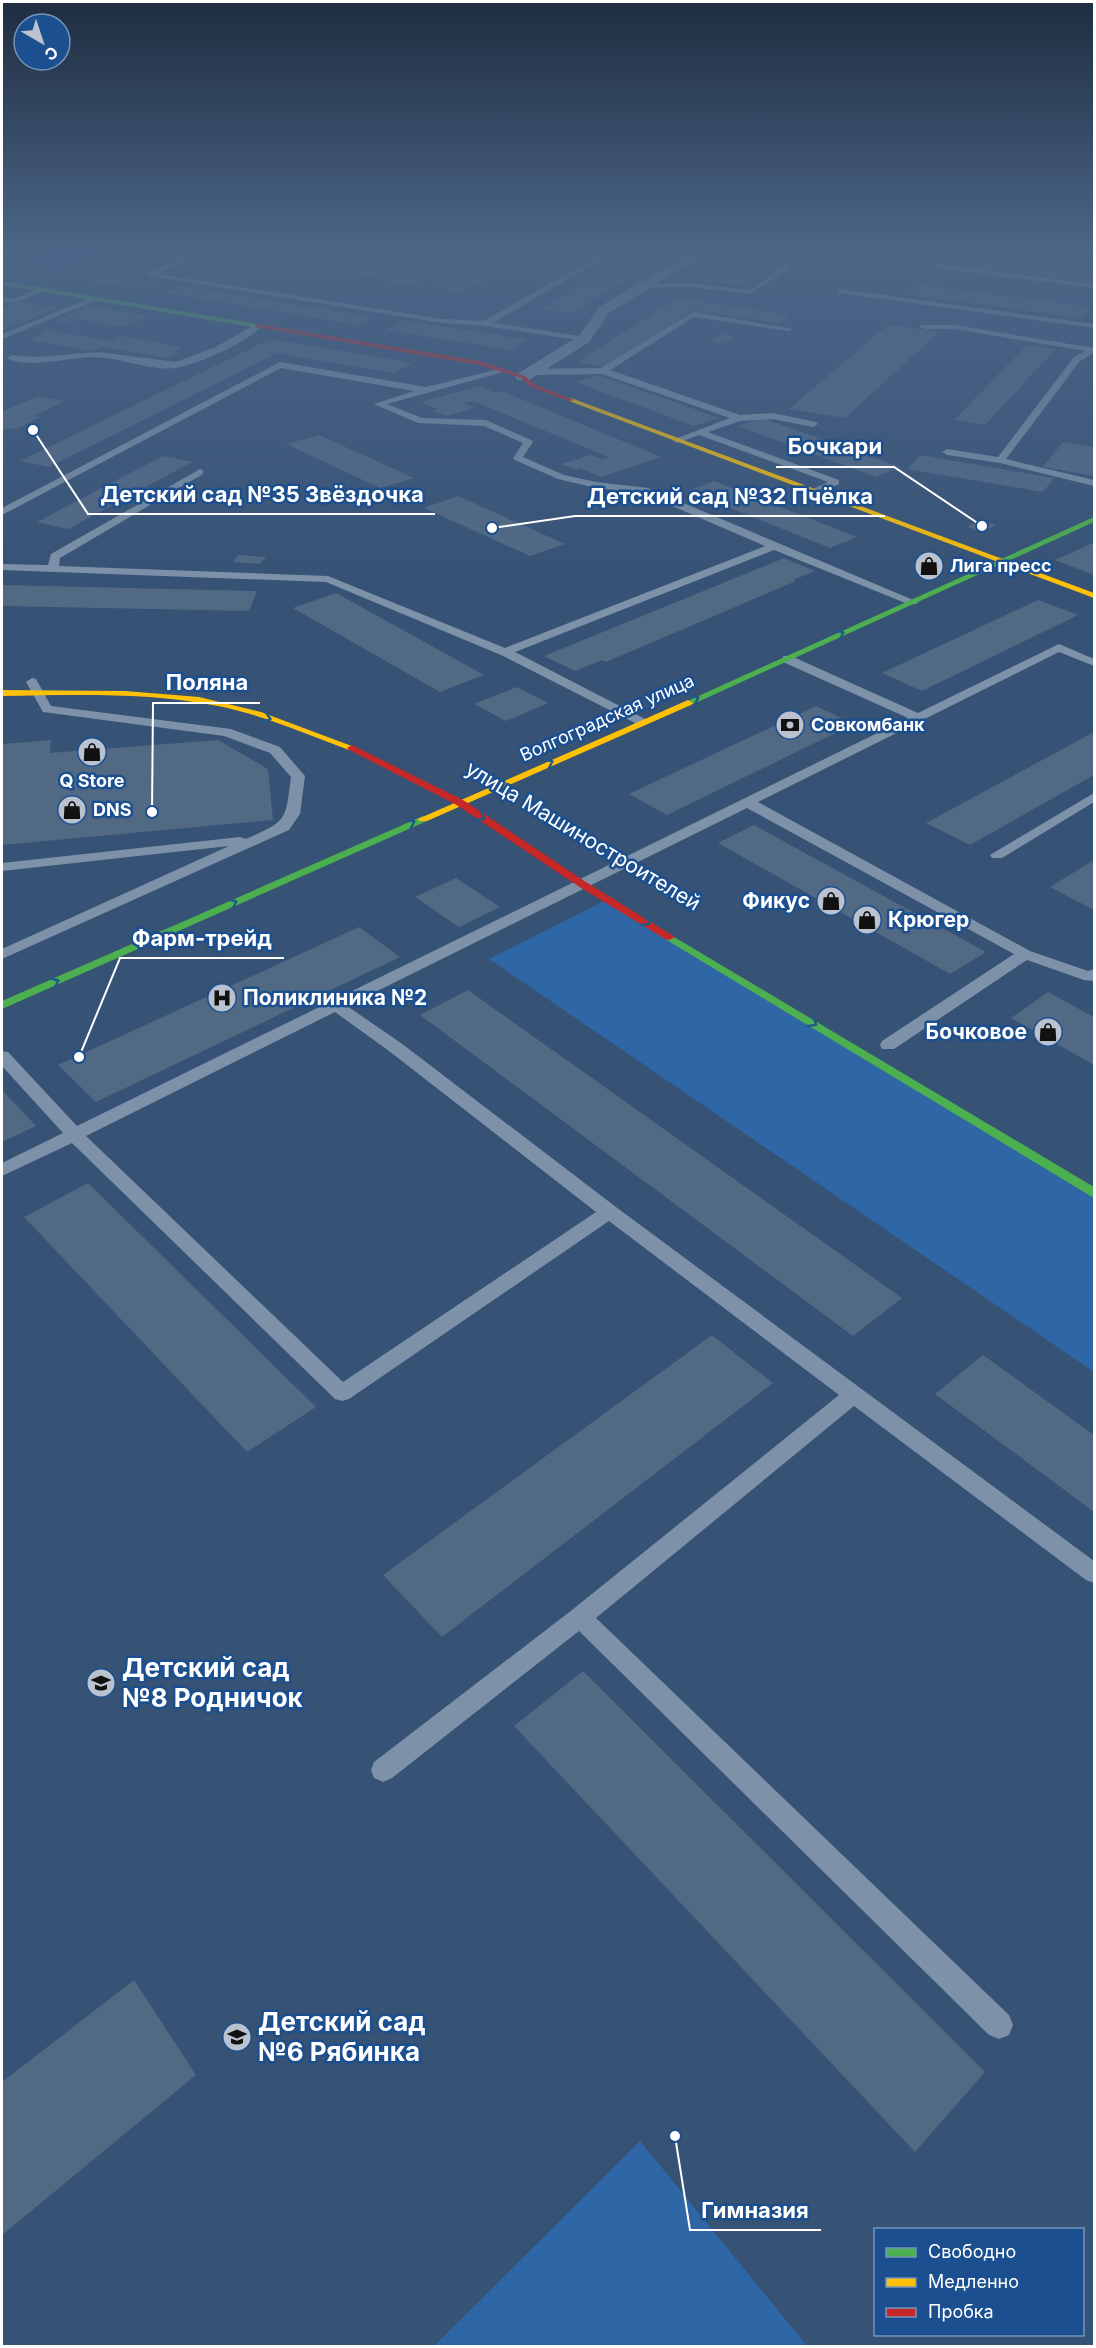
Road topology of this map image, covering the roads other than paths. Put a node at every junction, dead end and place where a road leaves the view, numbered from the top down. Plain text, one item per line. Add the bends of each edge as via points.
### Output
1 (149, 361) edge
2 (188, 361) edge
3 (466, 361) edge
4 (550, 361) edge
5 (619, 361) edge
6 (1076, 361) edge
7 (500, 370) junction
8 (603, 371) junction
9 (527, 375) junction
10 (426, 390) junction
11 (739, 418) junction
12 (813, 424) dead end
13 (702, 433) junction
14 (677, 440) junction
15 (947, 452) dead end
16 (1000, 460) junction
17 (200, 472) dead end
18 (1095, 483) edge
19 (815, 492) junction
20 (1095, 507) edge
21 (2, 512) edge
22 (1095, 519) edge
23 (774, 546) junction
24 (984, 555) junction
25 (1002, 561) junction
26 (2, 567) edge
27 (53, 568) junction
28 (893, 594) junction
29 (1095, 596) edge
30 (912, 602) junction
31 (872, 604) dead end
32 (505, 652) junction
33 (787, 659) junction
34 (1095, 663) edge
35 (2, 681) edge
36 (35, 687) junction
37 (2, 693) edge
38 (644, 703) dead end
39 (293, 711) dead end
40 (622, 712) junction
41 (918, 718) junction
42 (601, 721) dead end
43 (641, 722) junction
44 (439, 792) junction
45 (476, 795) junction
46 (1095, 797) edge
47 (417, 802) dead end
48 (459, 802) junction
49 (747, 802) junction
50 (494, 806) dead end
51 (257, 840) junction
52 (997, 855) dead end
53 (2, 867) edge
54 (582, 884) junction
55 (2, 954) edge
56 (1025, 954) junction
57 (1093, 977) edge
58 (2, 1005) edge
59 (336, 1005) junction
60 (888, 1045) dead end
61 (2, 1056) edge
62 (74, 1134) junction
63 (2, 1170) edge
64 (1095, 1193) edge
65 (609, 1212) junction
66 (853, 1395) junction
67 (1095, 1573) edge
68 (580, 1617) junction
69 (383, 1770) dead end
70 (999, 2025) dead end

1 - 2 lane via 175,365
3 - 7 main road
4 - 9 street
5 - 8 lane
6 - 16 lane
7 - 9 main road
7 - 10 lane
8 - 9 lane
8 - 11 lane
9 - 14 main road via 533,386
10 - 21 lane via 280,365 17,499
10 - 23 lane via 378,404 421,421 486,423 528,441 518,458 561,477 644,490
11 - 12 lane via 773,416
11 - 13 lane
13 - 14 lane
13 - 19 lane via 836,482
14 - 19 main road
15 - 16 lane
16 - 18 lane
17 - 27 lane via 54,556
19 - 24 main road
20 - 24 main road
22 - 25 main road, Волгоградская улица
23 - 28 lane
23 - 32 lane
24 - 25 main road
24 - 28 main road
25 - 29 main road
25 - 30 main road, Волгоградская улица
26 - 27 lane
27 - 32 lane via 328,579
28 - 30 lane
28 - 31 main road
33 -> 30 main road, Волгоградская улица
32 - 40 lane
33 - 41 lane
43 -> 33 main road, Волгоградская улица
34 - 41 lane via 1059,648
35 - 36 main road
36 - 37 main road
36 - 39 main road via 151,684
36 -> 44 main road via 201,700 271,718 356,749
36 - 51 lane via 47,709 226,732 275,750 298,776 293,814 284,827
38 - 40 main road
40 - 42 main road
40 - 43 lane
41 - 49 lane
45 -> 43 main road, Волгоградская улица
44 - 45 main road, улица Машиностроителей via 457,784
44 - 47 main road
44 - 48 main road
45 - 48 main road, Волгоградская улица
45 - 50 main road, улица Машиностроителей
46 - 52 lane
48 -> 54 main road
58 -> 48 main road, Волгоградская улица
49 - 54 lane
49 - 56 lane
51 - 53 lane
51 - 55 lane
54 - 59 lane
54 -> 64 main road
56 - 57 lane
56 - 60 lane
59 - 62 lane
59 - 65 lane
61 - 62 lane
62 - 63 lane
62 - 65 lane via 342,1393
65 - 66 lane
66 - 67 lane
66 - 68 lane
68 - 69 lane
68 - 70 lane

